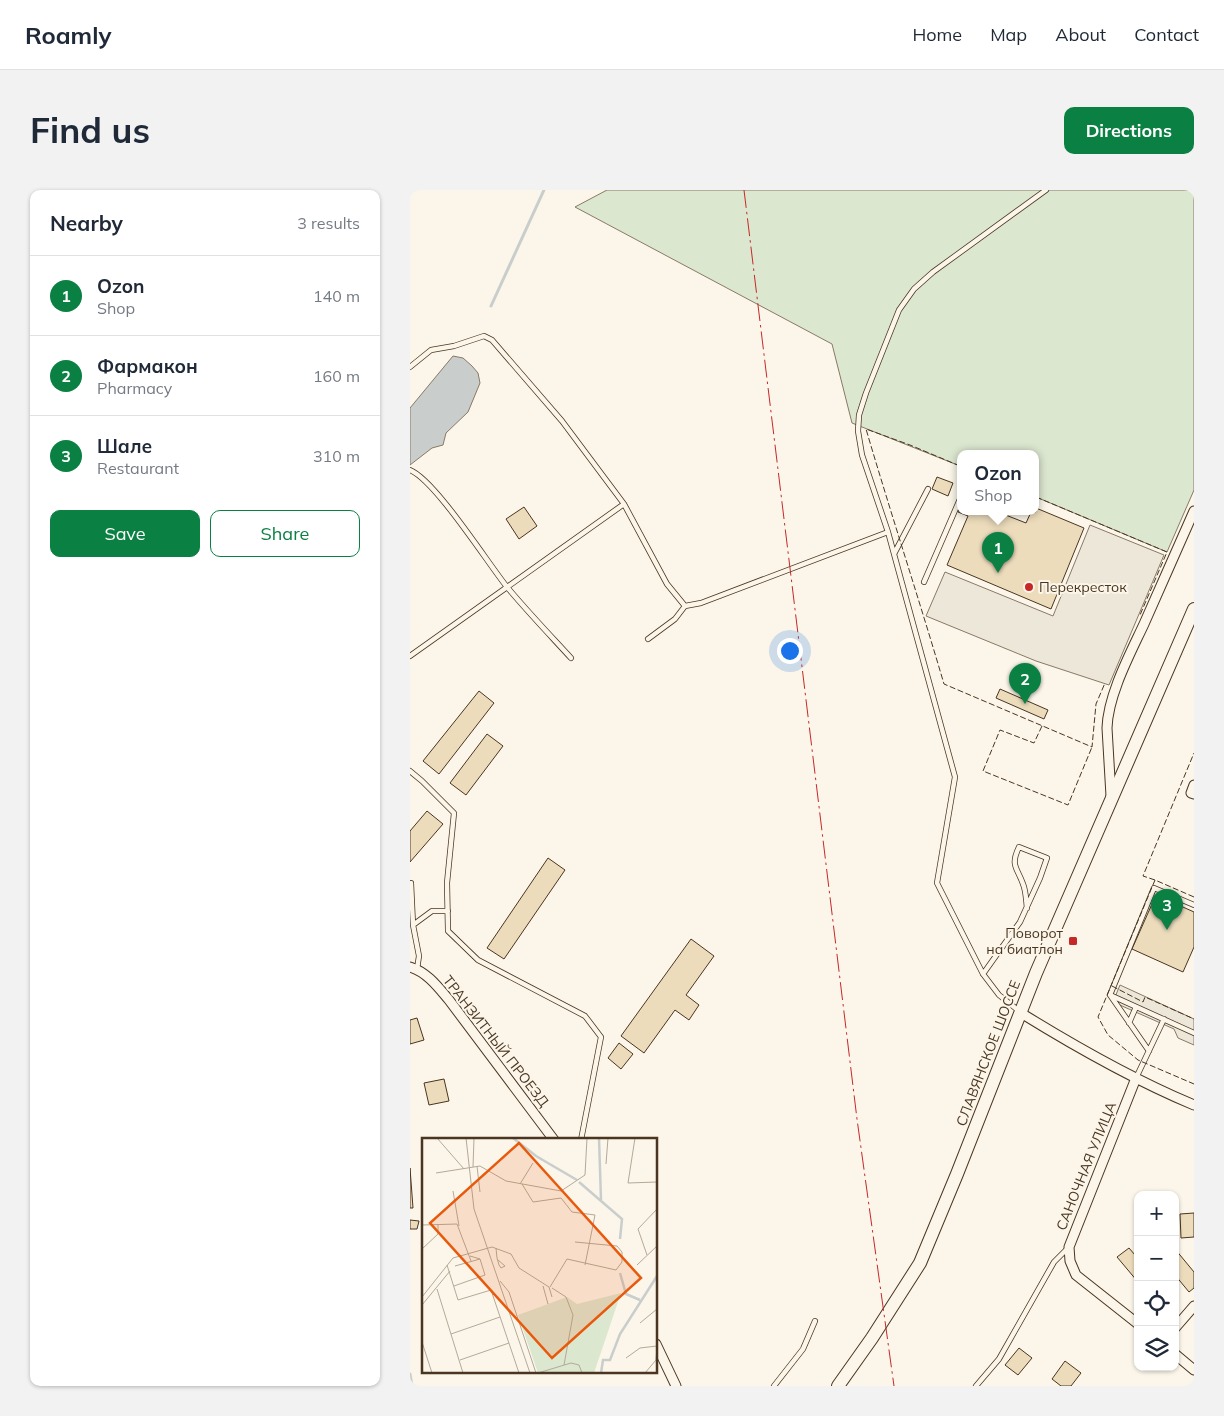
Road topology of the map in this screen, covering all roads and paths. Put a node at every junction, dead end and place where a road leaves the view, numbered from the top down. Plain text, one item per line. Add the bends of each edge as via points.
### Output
1 (1046, 190) edge
2 (410, 368) edge
3 (410, 470) edge
4 (928, 489) dead end
5 (624, 504) junction
6 (957, 506) edge
7 (1194, 511) edge
8 (888, 532) junction
9 (894, 554) junction
10 (924, 582) dead end
11 (507, 587) junction
12 (685, 606) junction
13 (1194, 609) edge
14 (648, 639) dead end
15 (410, 656) edge
16 (571, 658) dead end
17 (410, 771) edge
18 (1194, 785) edge
19 (1194, 794) edge
20 (1111, 797) junction
21 (411, 884) edge
22 (1194, 906) edge
23 (1026, 908) junction
24 (448, 911) junction
25 (413, 925) junction
26 (414, 968) edge
27 (983, 974) junction
28 (1110, 995) junction
29 (1136, 1007) junction
30 (1021, 1013) junction
31 (1164, 1019) junction
32 (1129, 1023) junction
33 (1194, 1033) edge
34 (1149, 1051) junction
35 (1136, 1078) junction
36 (1194, 1105) edge
37 (553, 1138) edge
38 (581, 1138) edge
39 (1069, 1247) junction
40 (1194, 1306) edge
41 (815, 1321) dead end
42 (1134, 1321) edge
43 (1177, 1326) edge
44 (658, 1348) edge
45 (1179, 1357) edge
46 (1194, 1370) edge
47 (676, 1386) edge
48 (774, 1386) edge
49 (838, 1386) edge
50 (976, 1386) edge

1 - 8 lane via 933,272 914,289 899,310 866,393 858,431 862,455
2 - 5 lane via 431,350 484,336 492,340 562,421
3 - 11 lane via 424,479 440,498
4 - 9 lane
5 - 11 lane
5 - 12 lane via 667,584
6 - 10 lane
7 - 20 street via 1124,668 1110,708 1107,728
8 - 9 lane
8 - 12 lane via 701,603
9 - 27 lane via 955,777 937,883
11 - 15 lane
11 - 16 lane
12 - 14 lane
13 - 20 main road, СЛАВЯНСКОЕ ШОССЕ
17 - 24 lane via 454,813
18 - 19 street via 1191,792
20 - 30 main road, СЛАВЯНСКОЕ ШОССЕ
21 - 25 lane
22 - 28 lane via 1154,888
23 - 23 lane via 1047,858 1019,847 1013,858 1024,885
23 - 27 lane via 1020,922
24 - 25 lane via 432,911
24 - 38 lane via 448,932 478,960 585,1016 601,1037
25 - 26 lane via 419,956
26 - 37 street, ТРАНЗИТНЫЙ ПРОЕЗД via 450,1000
27 - 30 lane via 999,995
28 - 29 lane
28 - 32 lane
29 - 31 lane
29 - 32 lane
30 - 35 street
30 - 49 main road, СЛАВЯНСКОЕ ШОССЕ via 920,1264
31 - 33 lane
31 - 34 lane
32 - 34 lane
34 - 35 lane
35 - 36 street
35 - 39 street, САНОЧНАЯ УЛИЦА
39 - 42 street, САНОЧНАЯ УЛИЦА via 1076,1275
39 - 50 lane via 1054,1262 999,1358
40 - 43 street
41 - 48 lane via 803,1349
44 - 47 street
45 - 46 street

